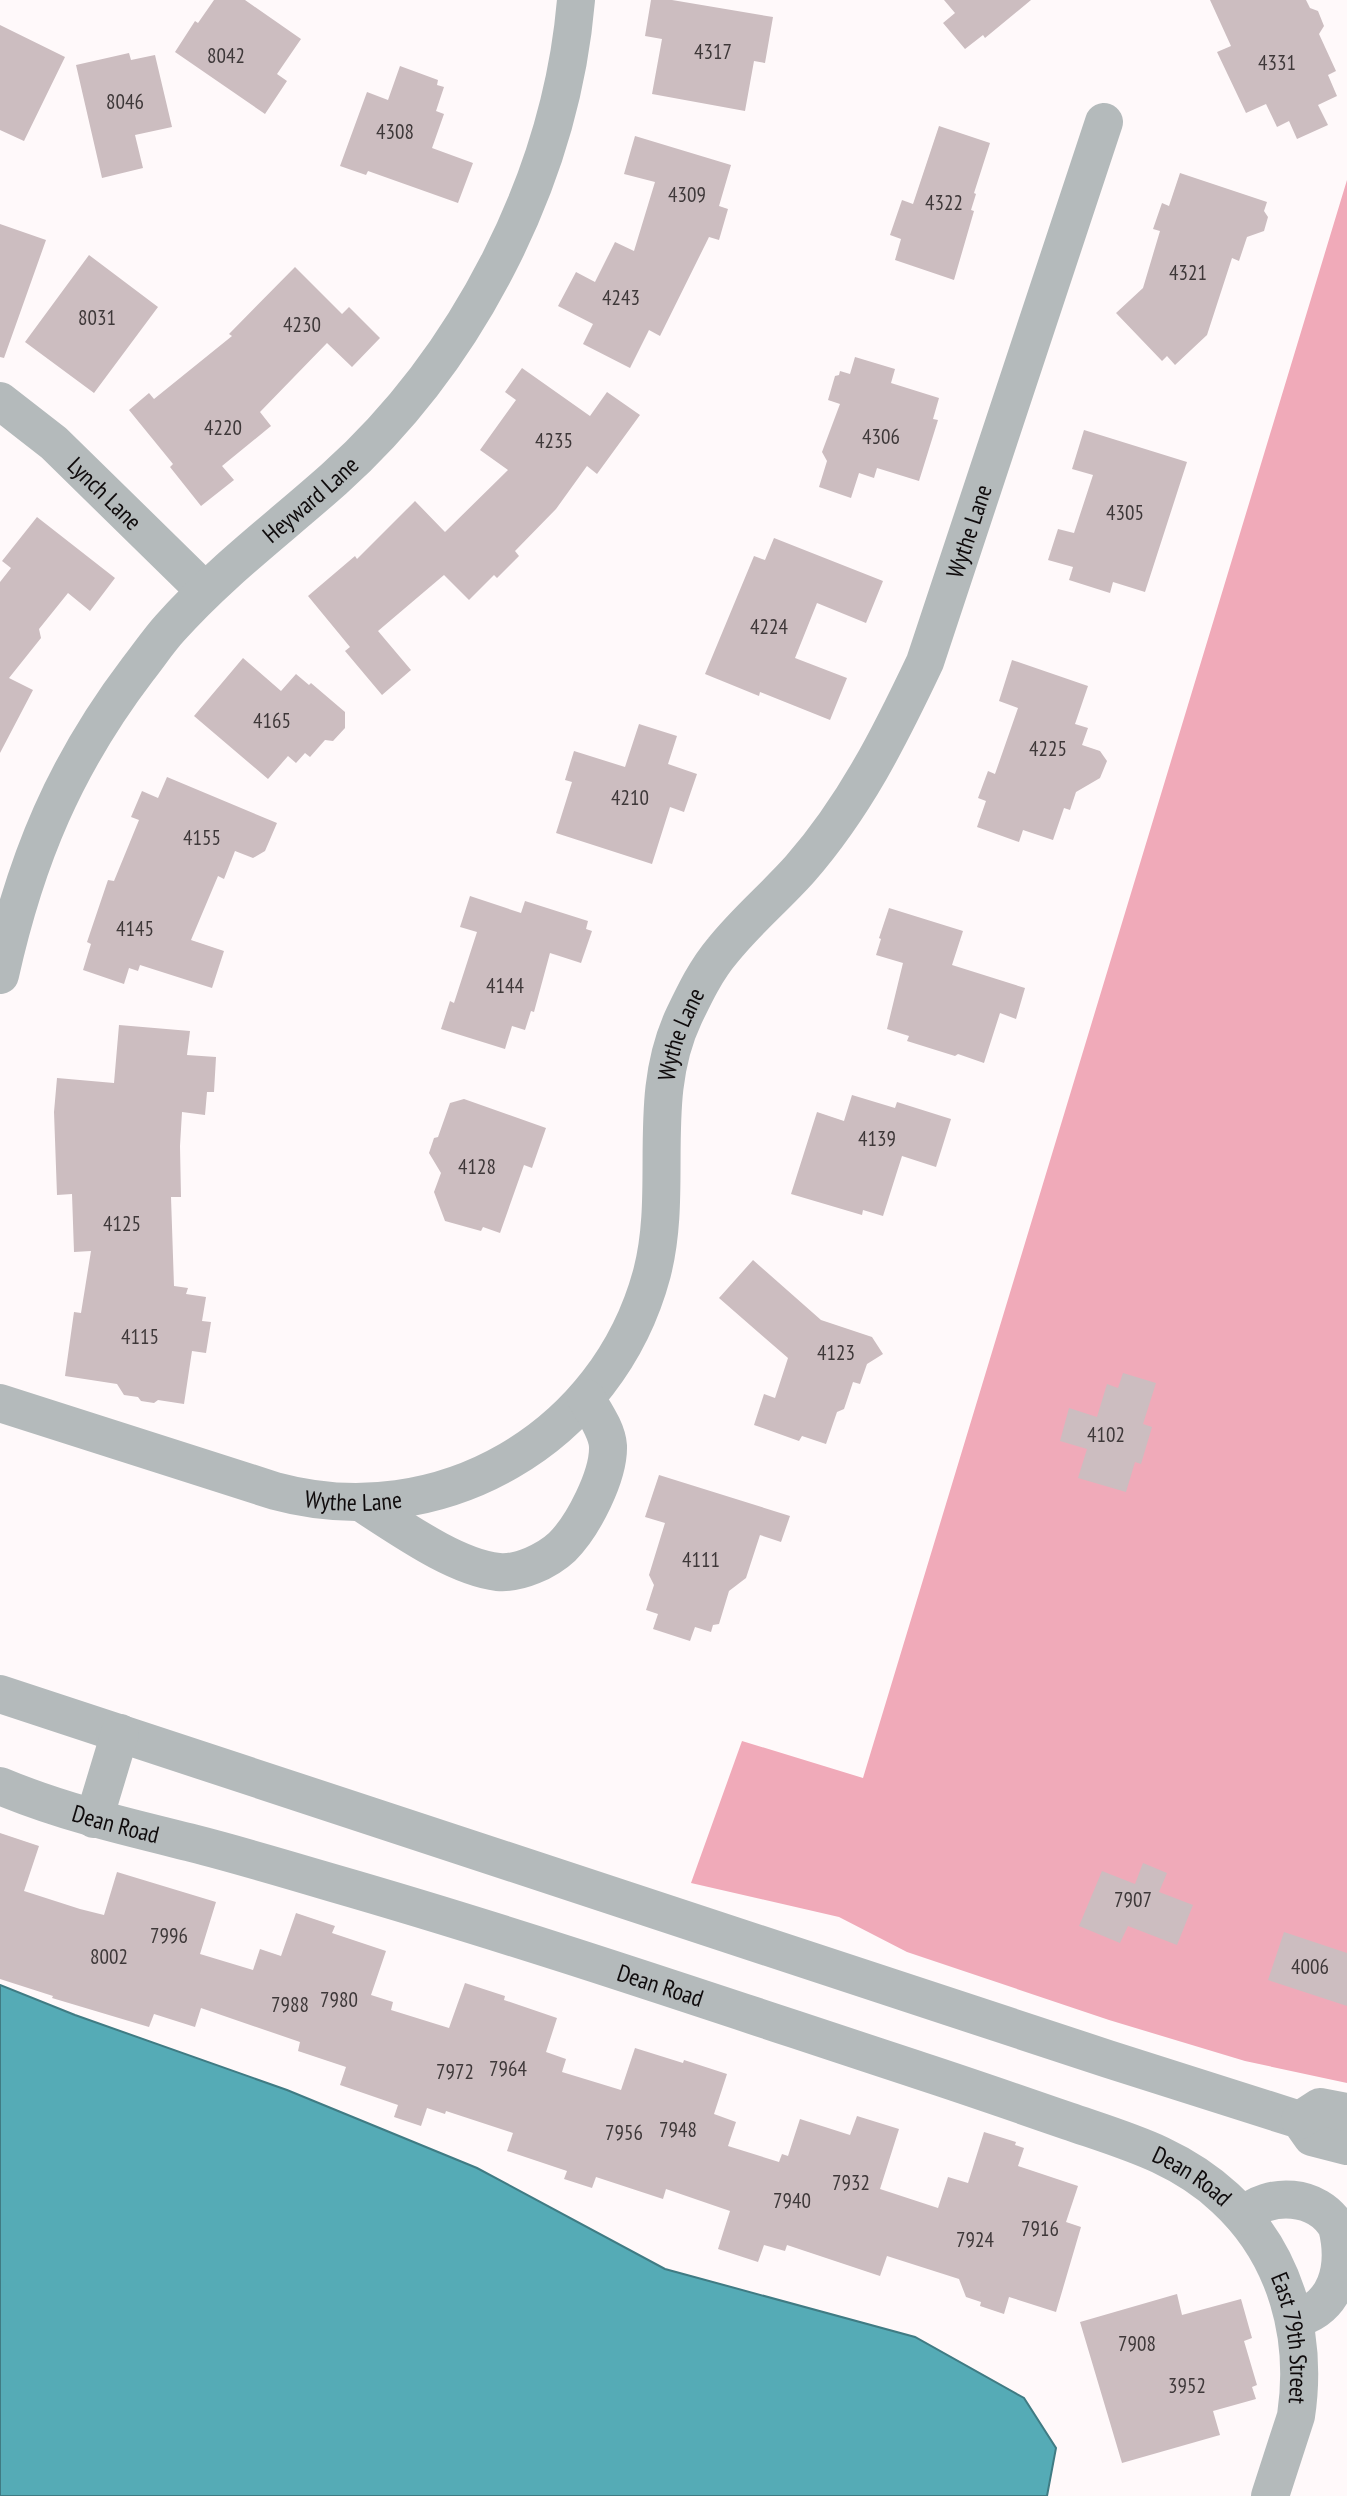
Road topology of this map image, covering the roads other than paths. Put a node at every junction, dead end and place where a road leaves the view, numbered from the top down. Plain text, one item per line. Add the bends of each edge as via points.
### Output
1 (576, 0) edge
2 (1104, 122) dead end
3 (0, 401) edge
4 (205, 592) junction
5 (0, 975) edge
6 (586, 1398) junction
7 (0, 1402) edge
8 (360, 1502) junction
9 (0, 1694) edge
10 (120, 1733) junction
11 (0, 1786) edge
12 (94, 1819) junction
13 (1347, 2112) edge
14 (1300, 2120) junction
15 (1347, 2146) edge
16 (1243, 2216) junction
17 (1274, 2263) joint
18 (1295, 2319) junction
19 (1270, 2496) edge

1 - 4 street, Heyward Lane via 569,64 530,194 466,322 378,436
2 - 6 street, Wythe Lane via 919,674 868,776 842,814 801,868 720,954 682,1019 670,1055 660,1114 662,1212 652,1272 626,1342
3 - 4 street, Lynch Lane via 54,443
4 - 5 street, Heyward Lane via 169,629 109,707 57,799 18,898
6 - 8 street, Wythe Lane via 537,1444 485,1474 427,1494
6 - 8 street via 608,1443 607,1463 579,1524 562,1547 537,1565 500,1572 468,1564
7 - 8 street, Wythe Lane via 292,1495
9 - 10 street
10 - 12 street
10 - 14 street
11 - 12 street, Dean Road
12 - 16 street, Dean Road via 336,1884 982,2091 1162,2154 1198,2176
13 - 14 street via 1320,2107
14 - 15 street via 1312,2137
16 - 17 street, Dean Road
16 - 18 street via 1263,2203 1291,2199 1321,2210 1336,2226 1345,2247 1339,2288 1309,2315
17 - 18 street, East 79th Street
18 - 19 street, East 79th Street via 1300,2354 1298,2403

